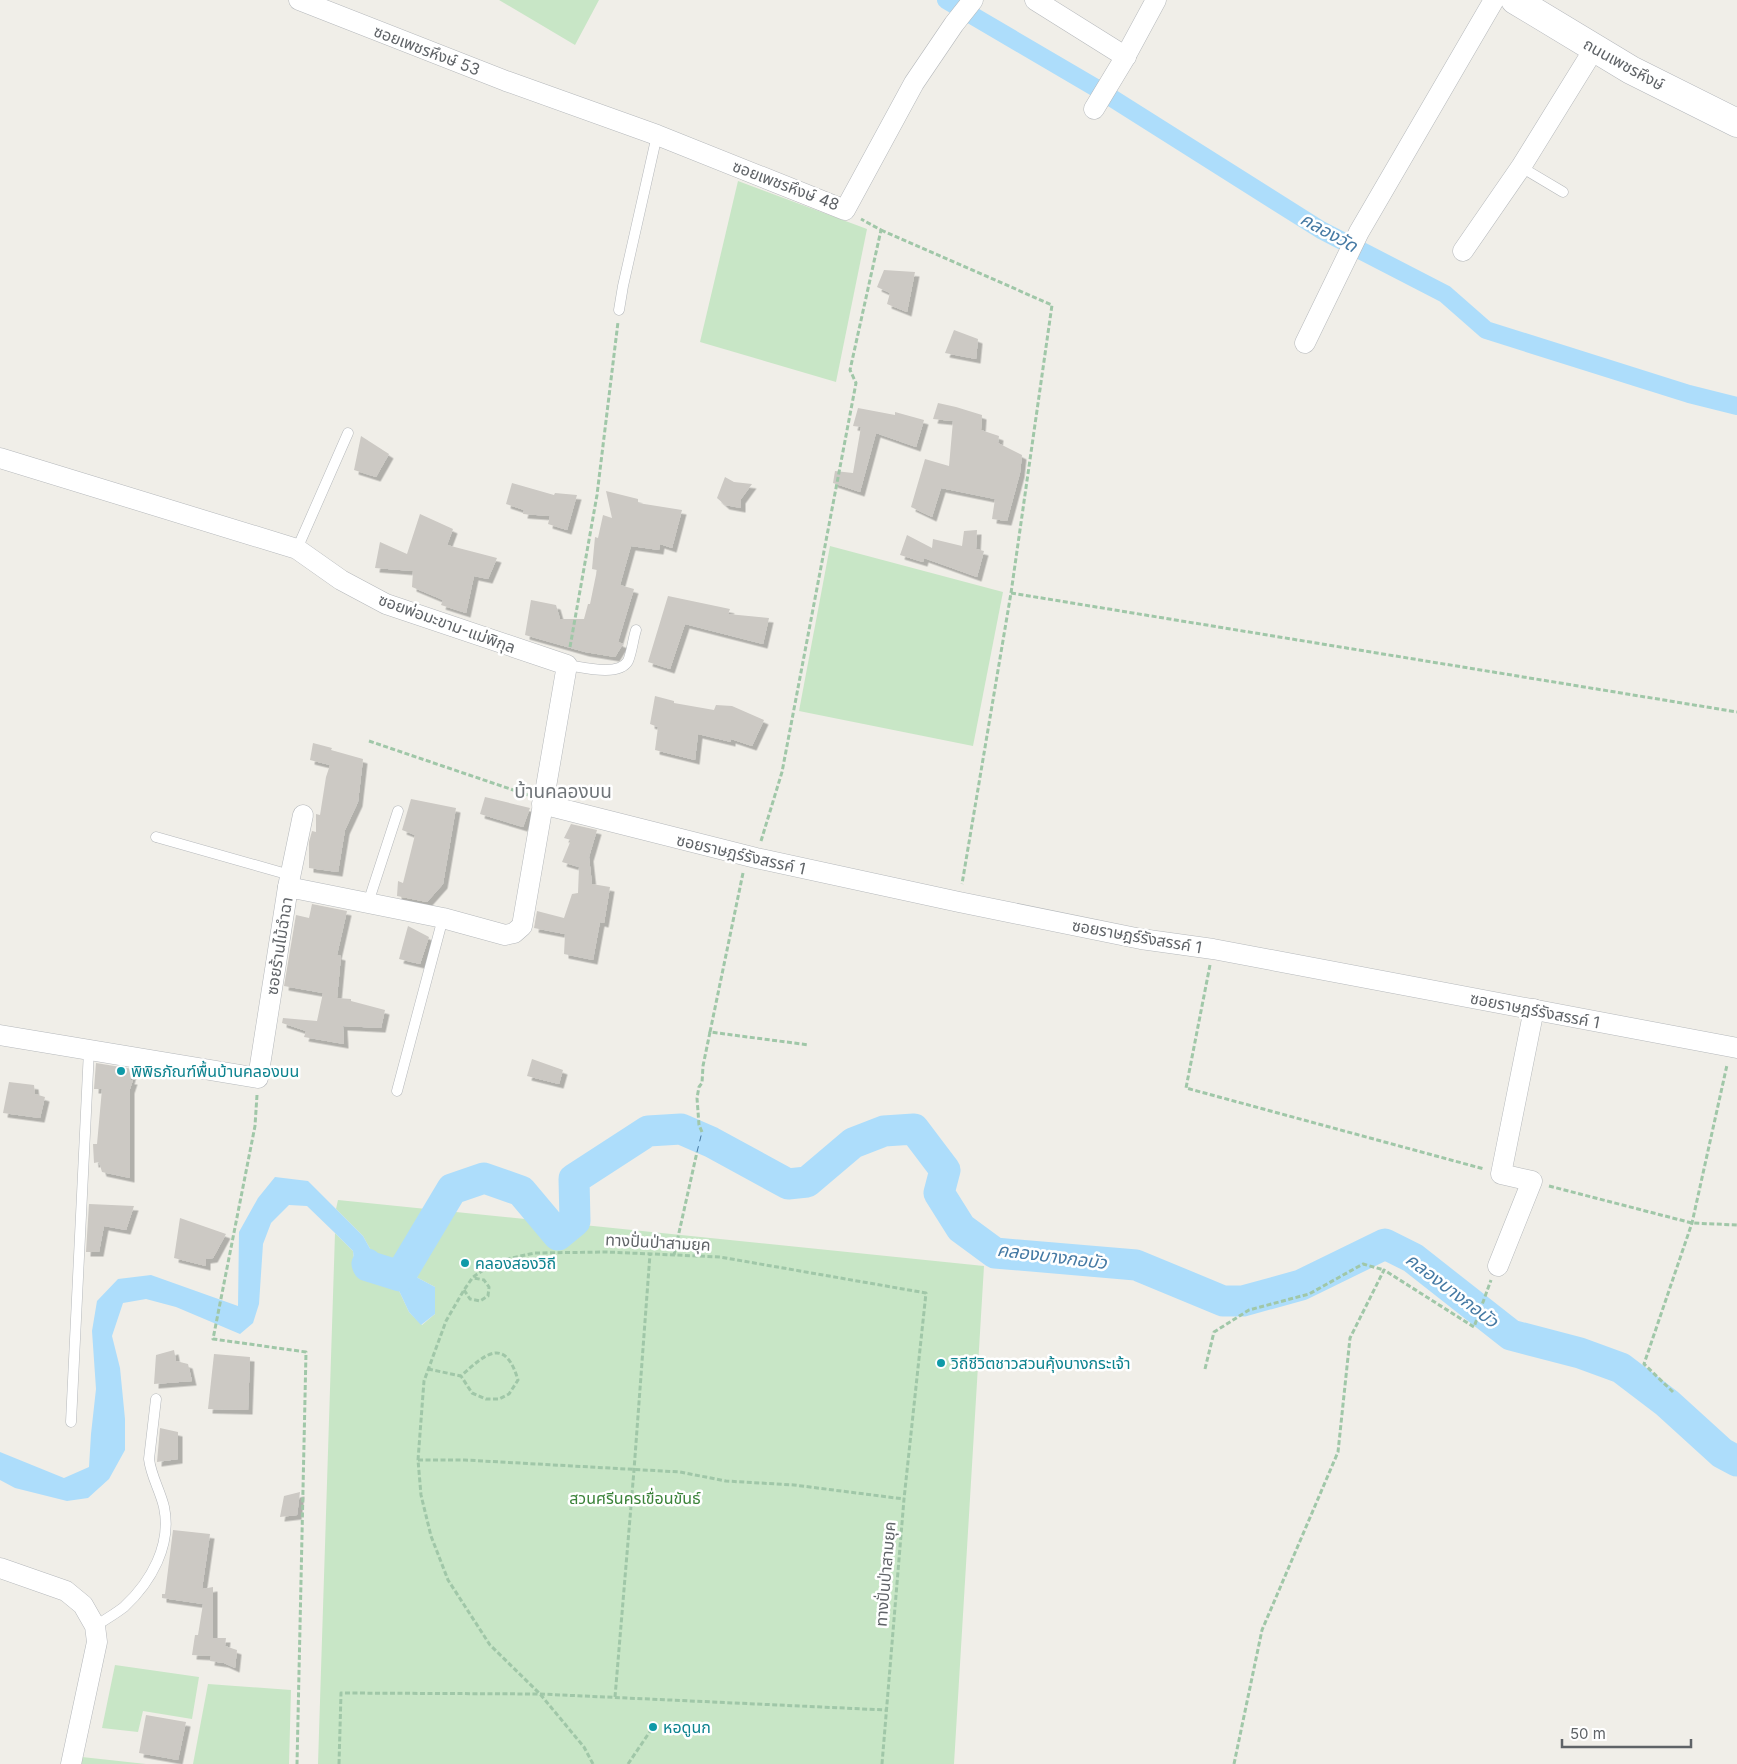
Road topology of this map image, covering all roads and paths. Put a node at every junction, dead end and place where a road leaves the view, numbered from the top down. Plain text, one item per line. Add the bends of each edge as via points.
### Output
1 (299, 0) edge
2 (973, 0) edge
3 (1035, 0) edge
4 (1156, 0) edge
5 (1494, 0) edge
6 (1515, 0) edge
7 (1594, 49) junction
8 (1124, 59) junction
9 (555, 98) joint
10 (1094, 109) dead end
11 (1737, 123) edge
12 (657, 135) junction
13 (1522, 167) junction
14 (1564, 192) dead end
15 (845, 210) junction
16 (881, 230) junction
17 (1463, 251) dead end
18 (619, 310) joint
19 (1305, 343) dead end
20 (348, 433) dead end
21 (0, 458) edge
22 (297, 549) junction
23 (1011, 593) junction
24 (636, 630) dead end
25 (567, 665) junction
26 (1737, 712) edge
27 (370, 741) dead end
28 (542, 802) junction
29 (398, 811) dead end
30 (303, 815) dead end
31 (156, 837) dead end
32 (751, 857) junction
33 (289, 881) junction
34 (959, 902) junction
35 (368, 903) junction
36 (443, 918) junction
37 (1213, 950) junction
38 (1534, 1009) junction
39 (710, 1032) junction
40 (0, 1035) edge
41 (808, 1045) dead end
42 (1734, 1047) edge
43 (89, 1050) junction
44 (258, 1078) junction
45 (397, 1091) dead end
46 (702, 1132) dead end
47 (697, 1152) dead end
48 (1502, 1174) junction
49 (1532, 1181) junction
50 (1692, 1223) junction
51 (1737, 1225) edge
52 (650, 1254) junction
53 (674, 1255) junction
54 (1498, 1266) joint
55 (1384, 1270) junction
56 (474, 1278) junction
57 (464, 1290) junction
58 (428, 1369) junction
59 (1205, 1369) dead end
60 (461, 1376) junction
61 (1673, 1392) dead end
62 (156, 1399) dead end
63 (71, 1422) dead end
64 (418, 1460) junction
65 (634, 1470) junction
66 (904, 1499) junction
67 (0, 1568) edge
68 (95, 1626) junction
69 (540, 1694) junction
70 (615, 1697) junction
71 (886, 1710) junction
72 (651, 1730) dead end
73 (71, 1764) edge
74 (297, 1764) edge
75 (339, 1764) edge
76 (593, 1764) edge
77 (628, 1764) edge
78 (882, 1764) edge
79 (1234, 1764) edge

1 - 9 street, ซอยเพชรหึงษ์ 53
2 - 15 street, ซอยเพชรหึงษ์ 48 via 914,83
3 - 8 street
4 - 8 street
5 - 19 street via 1359,232
6 - 7 main road, ถนนเพชรหึงษ์
7 - 11 main road, ถนนเพชรหึงษ์
7 - 13 street
8 - 10 street
9 - 12 street, ซอยเพชรหึงษ์ 48
12 - 15 street, ซอยเพชรหึงษ์ 48
12 - 18 lane
13 - 14 lane
13 - 17 street
15 - 16 path
16 - 23 path via 1052,306
16 - 32 path via 850,370 856,383 782,772
18 - 25 path via 598,495
20 - 22 lane
21 - 22 street, ซอยพ่อมะขาม-แม่พิกุล
22 - 25 street, ซอยพ่อมะขาม-แม่พิกุล via 341,580 386,604
23 - 26 path
23 - 34 path
24 - 25 lane via 628,662 619,668 606,670
25 - 28 street
27 - 28 path
28 - 32 street, ซอยราษฎร์รังสรรค์ 1
28 - 36 street, ซอยร้านไม้ฉำฉา via 522,926 505,935
29 - 35 lane
30 - 33 street
31 - 33 lane
32 - 34 street, ซอยราษฎร์รังสรรค์ 1
32 - 39 path
33 - 35 street, ซอยร้านไม้ฉำฉา
33 - 44 street, ซอยร้านไม้ฉำฉา
34 - 37 street, ซอยราษฎร์รังสรรค์ 1
35 - 36 street, ซอยร้านไม้ฉำฉา
36 - 45 lane
37 - 38 street, ซอยราษฎร์รังสรรค์ 1
37 - 48 path via 1186,1088
38 - 42 street, ซอยราษฎร์รังสรรค์ 1
38 - 48 street
39 - 41 path
39 - 46 path via 702,1083 696,1098
40 - 43 street
42 - 50 path
43 - 44 street
43 - 63 lane
44 - 74 path via 255,1126 213,1339 306,1352
47 - 53 path
48 - 49 street
49 - 50 path
49 - 54 street
50 - 51 path
50 - 61 path via 1644,1364
52 - 53 path, ทางปั่นป่าสามยุค
52 - 56 path, ทางปั่นป่าสามยุค via 535,1253 497,1260
52 - 65 path
53 - 66 path, ทางปั่นป่าสามยุค via 720,1257 926,1293
54 - 55 path via 1474,1327
55 - 59 path via 1363,1264 1309,1294 1249,1310 1214,1332
55 - 79 path via 1350,1338 1338,1452 1262,1630
56 - 57 path, ทางปั่นป่าสามยุค
56 - 57 path via 484,1280 490,1287 488,1296 480,1301 470,1299
57 - 58 path, ทางปั่นป่าสามยุค via 446,1321
58 - 60 path
58 - 64 path, ทางปั่นป่าสามยุค via 424,1381
60 - 60 path via 483,1356 496,1352 506,1356 514,1366 518,1380 509,1394 499,1399 486,1399 472,1392
62 - 68 lane via 149,1459 164,1510 166,1528 162,1550 138,1593
64 - 65 path
64 - 69 path, ทางปั่นป่าสามยุค via 429,1528 448,1580 490,1645
65 - 66 path via 680,1472 726,1481 794,1485
65 - 70 path
66 - 71 path, ทางปั่นป่าสามยุค
67 - 68 street via 66,1591 83,1605
68 - 73 street via 96,1642
69 - 70 path
69 - 75 path via 341,1693
69 - 76 path, ทางปั่นป่าสามยุค via 584,1747
70 - 71 path
71 - 78 path, ทางปั่นป่าสามยุค
72 - 77 path

